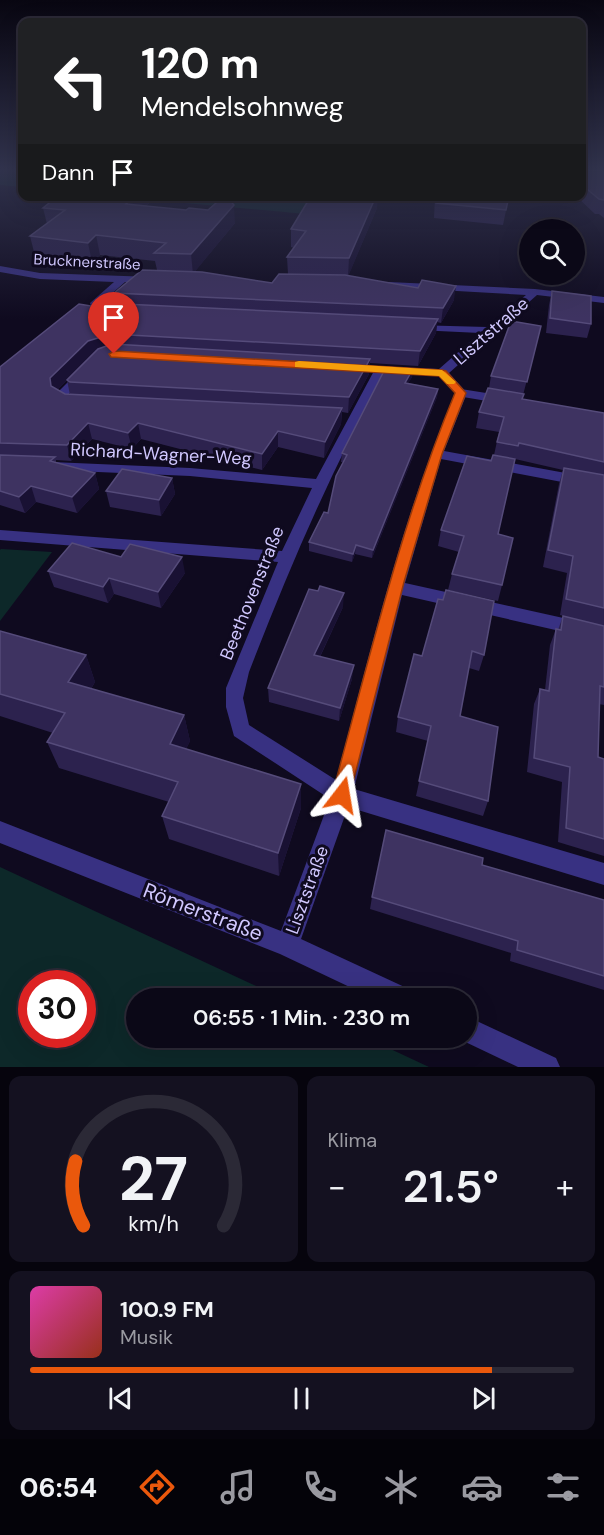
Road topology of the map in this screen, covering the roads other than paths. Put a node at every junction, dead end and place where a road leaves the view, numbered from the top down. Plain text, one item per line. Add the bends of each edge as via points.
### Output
1 (0, 269) edge
2 (123, 279) junction
3 (158, 280) edge
4 (382, 285) edge
5 (535, 292) junction
6 (604, 300) edge
7 (121, 313) edge
8 (406, 326) edge
9 (489, 330) junction
10 (89, 367) edge
11 (442, 373) junction
12 (461, 393) junction
13 (516, 402) edge
14 (75, 404) edge
15 (436, 454) junction
16 (36, 465) edge
17 (319, 484) junction
18 (604, 485) edge
19 (0, 535) edge
20 (286, 557) junction
21 (395, 587) junction
22 (604, 634) edge
23 (342, 795) junction
24 (0, 832) edge
25 (604, 874) edge
26 (287, 945) junction
27 (379, 988) edge
28 (477, 1034) edge
29 (548, 1067) edge

1 - 2 street, Brucknerstraße via 40,276
2 - 3 street, Brucknerstraße
2 - 7 street via 95,303 98,312
4 - 5 street
5 - 6 street
5 - 9 street, Lisztstraße
8 - 9 street
9 - 11 street, Lisztstraße
10 - 14 street via 60,396
11 - 12 street, Lisztstraße
11 - 17 street, Beethovenstraße via 375,369 346,418
12 - 13 street
12 - 15 street, Lisztstraße
15 - 18 street
15 - 21 street, Lisztstraße
16 - 17 street, Richard-Wagner-Weg via 190,472
17 - 20 street, Beethovenstraße
19 - 20 street
20 - 23 street, Beethovenstraße via 233,693 241,730
21 - 22 street
21 - 23 street, Lisztstraße
23 - 25 street, Beethovenstraße
23 - 26 street, Lisztstraße
24 - 26 street, Römerstraße
26 - 27 street, Römerstraße
28 - 29 street

